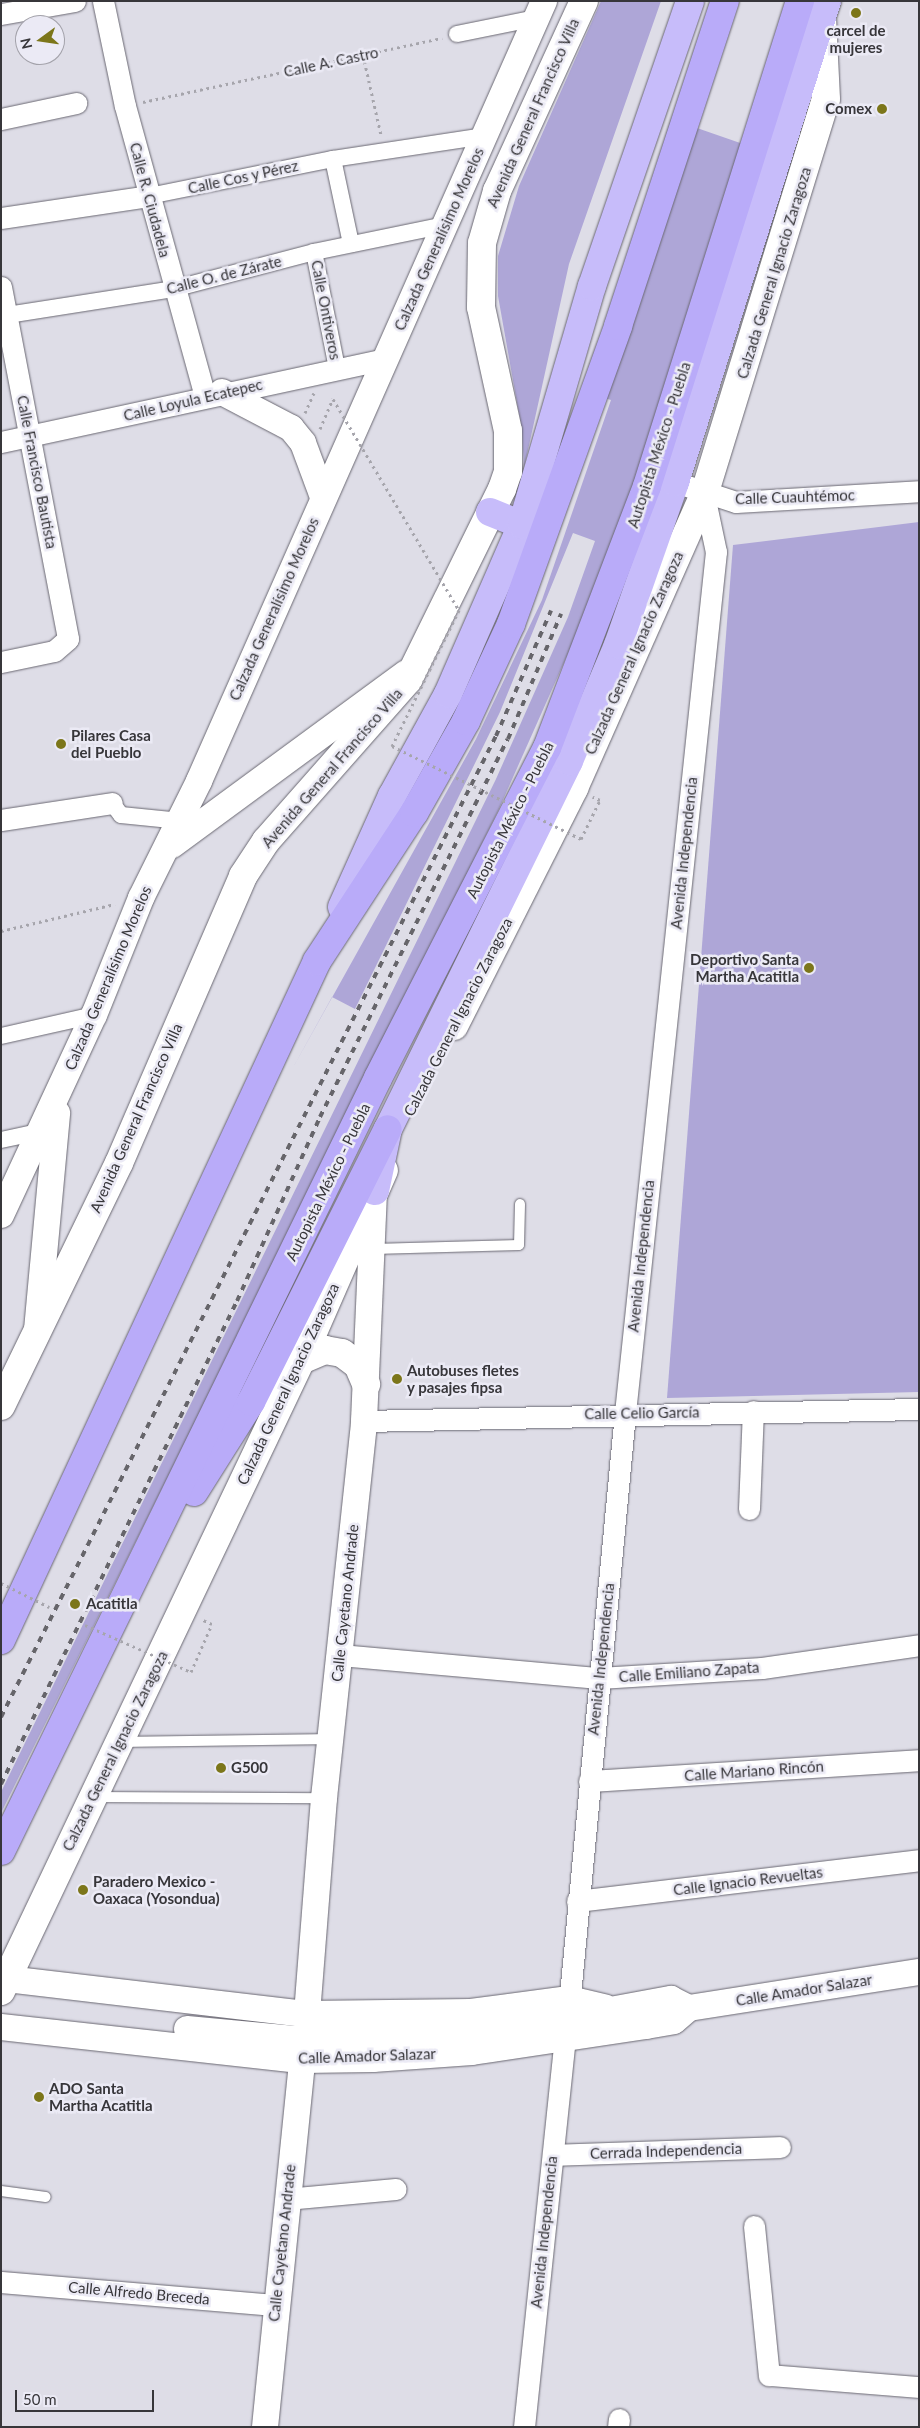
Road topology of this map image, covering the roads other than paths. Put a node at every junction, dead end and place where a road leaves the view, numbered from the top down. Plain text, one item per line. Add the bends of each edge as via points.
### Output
1 (75, 1) edge
2 (103, 1) edge
3 (584, 1) edge
4 (690, 1) edge
5 (725, 1) edge
6 (817, 6) edge
7 (540, 10) edge
8 (1, 14) edge
9 (457, 34) road end
10 (76, 103) dead end
11 (1, 119) edge
12 (485, 136) junction
13 (333, 159) junction
14 (149, 196) junction
15 (1, 218) edge
16 (445, 224) junction
17 (351, 244) junction
18 (314, 252) junction
19 (1, 286) edge
20 (174, 289) junction
21 (4, 316) edge
22 (385, 359) junction
23 (331, 369) junction
24 (213, 395) junction
25 (30, 438) junction
26 (1, 442) edge
27 (675, 482) junction
28 (919, 491) edge
29 (704, 495) junction
30 (323, 497) junction
31 (490, 512) junction
32 (522, 525) junction
33 (1, 662) edge
34 (419, 663) junction
35 (112, 803) joint
36 (1, 820) edge
37 (181, 821) junction
38 (165, 850) junction
39 (317, 961) junction
40 (94, 1015) junction
41 (1, 1036) edge
42 (59, 1092) junction
43 (388, 1129) junction
44 (40, 1132) junction
45 (1, 1140) edge
46 (374, 1191) junction
47 (520, 1204) dead end
48 (1, 1215) edge
49 (373, 1250) junction
50 (36, 1336) junction
51 (300, 1360) junction
52 (366, 1384) junction
53 (1, 1406) edge
54 (919, 1409) edge
55 (753, 1411) junction
56 (625, 1413) junction
57 (364, 1421) junction
58 (749, 1510) dead end
59 (124, 1600) junction
60 (1, 1640) edge
61 (919, 1645) edge
62 (340, 1655) junction
63 (599, 1678) junction
64 (331, 1739) junction
65 (118, 1742) junction
66 (919, 1760) edge
67 (589, 1781) junction
68 (92, 1797) junction
69 (324, 1798) junction
70 (1, 1851) edge
71 (919, 1860) edge
72 (577, 1901) junction
73 (919, 1972) edge
74 (4, 1985) edge
75 (1, 2010) edge
76 (307, 2014) junction
77 (567, 2018) junction
78 (610, 2020) junction
79 (1, 2027) edge
80 (302, 2060) junction
81 (780, 2147) dead end
82 (553, 2155) junction
83 (396, 2189) dead end
84 (1, 2191) edge
85 (46, 2197) dead end
86 (286, 2199) junction
87 (754, 2226) dead end
88 (1, 2282) edge
89 (276, 2304) junction
90 (919, 2387) edge
91 (265, 2427) edge
92 (524, 2427) edge

1 - 8 street
2 - 14 street, Calle R. Ciudadela via 125,106
3 - 31 main road, Avenida General Francisco Villa via 486,225 479,287 510,456 508,472
4 - 32 highway via 592,286
5 - 39 highway via 618,326 511,624 466,721 414,813
6 - 27 highway, Calzada General Ignacio Zaragoza
6 - 29 main road, Calzada General Ignacio Zaragoza via 826,99
6 - 59 highway, Autopista México - Puebla via 647,486 547,748 374,1087
7 - 9 street
7 - 12 street, Calzada Generalísimo Morelos
10 - 11 street
12 - 13 street, Calle Cos y Pérez
12 - 16 street, Calzada Generalísimo Morelos
13 - 14 street, Calle Cos y Pérez
13 - 17 street
14 - 15 street, Calle Cos y Pérez
14 - 20 street, Calle R. Ciudadela
16 - 17 street, Calle O. de Zárate
16 - 22 street, Calzada Generalísimo Morelos
17 - 18 street, Calle O. de Zárate
18 - 20 street, Calle O. de Zárate
18 - 23 street, Calle Ontiveros
19 - 21 street, Calle Francisco Bautista
20 - 21 street, Calle O. de Zárate
20 - 24 street, Calle R. Ciudadela
21 - 25 street, Calle Francisco Bautista
22 - 23 street, Calle Loyula Ecatepec
22 - 30 street, Calzada Generalísimo Morelos
23 - 24 street, Calle Loyula Ecatepec
24 - 25 street, Calle Loyula Ecatepec
24 - 30 street via 291,428 303,443
25 - 26 street, Calle Loyula Ecatepec
25 - 33 street, Calle Francisco Bautista via 68,640 54,651
27 - 29 street, Calle Cuauhtémoc
27 - 43 highway, Calzada General Ignacio Zaragoza via 618,645 569,761
28 - 29 street, Calle Cuauhtémoc via 736,502
29 - 46 main road, Calzada General Ignacio Zaragoza via 574,788
29 - 56 street, Avenida Independencia via 716,552
30 - 37 street, Calzada Generalísimo Morelos
31 - 32 highway
31 - 34 main road, Avenida General Francisco Villa
32 - 39 highway via 448,694 392,796
34 - 38 street
34 - 50 main road, Avenida General Francisco Villa via 397,696 251,862 119,1163
35 - 36 street
35 - 37 street via 120,815
37 - 38 street, Calzada Generalísimo Morelos
38 - 40 street, Calzada Generalísimo Morelos via 141,898
39 - 60 highway
40 - 41 street
40 - 42 street, Calzada Generalísimo Morelos
42 - 44 street, Calzada Generalísimo Morelos
42 - 50 street
43 - 46 highway, Calzada General Ignacio Zaragoza
43 - 59 highway via 251,1402
44 - 45 street
44 - 48 street, Calzada Generalísimo Morelos
46 - 49 street, Calle Cayetano Andrade
46 - 51 main road, Calzada General Ignacio Zaragoza
47 - 49 lane via 519,1245
49 - 52 street, Calle Cayetano Andrade
50 - 53 main road, Avenida General Francisco Villa
51 - 52 main road via 324,1350 342,1353 358,1365
51 - 65 main road, Calzada General Ignacio Zaragoza
52 - 57 street, Calle Cayetano Andrade
54 - 55 street, Calle Celio García
55 - 56 street, Calle Celio García
55 - 58 street
56 - 57 street, Calle Celio García
56 - 63 street, Avenida Independencia
57 - 62 street, Calle Cayetano Andrade
59 - 70 highway
61 - 63 street, Calle Emiliano Zapata via 762,1668
62 - 63 street, Calle Emiliano Zapata
62 - 64 street, Calle Cayetano Andrade
63 - 67 street, Avenida Independencia
64 - 65 lane
64 - 69 street, Calle Cayetano Andrade
65 - 68 main road, Calzada General Ignacio Zaragoza
66 - 67 street, Calle Mariano Rincón
67 - 72 street, Avenida Independencia
68 - 69 lane
68 - 74 main road, Calzada General Ignacio Zaragoza
69 - 76 street, Calle Cayetano Andrade
71 - 72 street, Calle Ignacio Revueltas
72 - 77 street, Avenida Independencia
73 - 78 street, Calle Amador Salazar via 689,2008 680,2000 671,2000
74 - 76 street, Calle Amador Salazar
75 - 77 street, Calle Amador Salazar via 295,2039 415,2036
76 - 77 street, Calle Amador Salazar via 471,2012
77 - 78 street, Calle Amador Salazar
77 - 78 street, Calle Amador Salazar
77 - 80 street, Calle Amador Salazar via 472,2052
77 - 82 street, Avenida Independencia
79 - 80 street, Calle Amador Salazar
80 - 86 street, Calle Cayetano Andrade
81 - 82 street, Cerrada Independencia
82 - 92 street, Avenida Independencia
83 - 86 street
84 - 85 lane
86 - 89 street, Calle Cayetano Andrade
87 - 90 street via 769,2375
88 - 89 street, Calle Alfredo Breceda
89 - 91 street, Calle Cayetano Andrade

